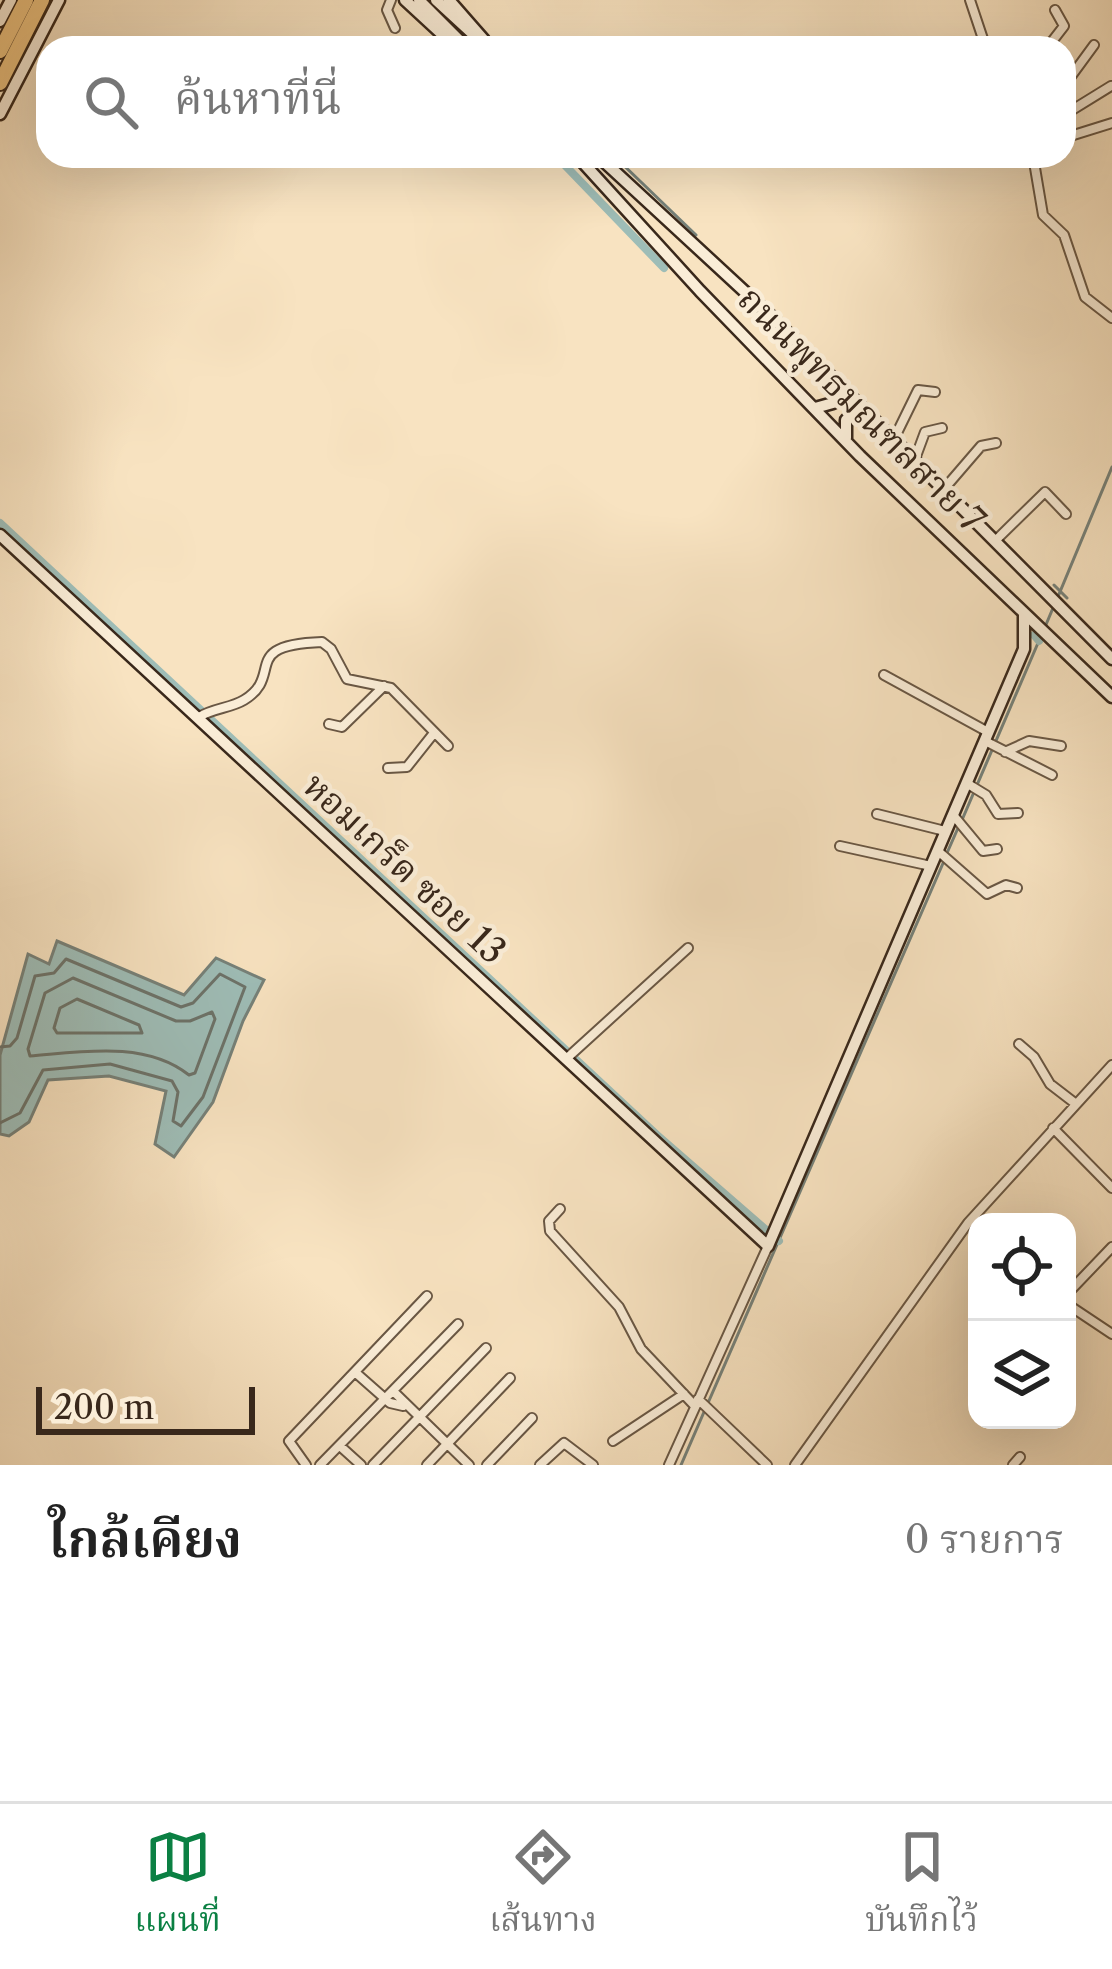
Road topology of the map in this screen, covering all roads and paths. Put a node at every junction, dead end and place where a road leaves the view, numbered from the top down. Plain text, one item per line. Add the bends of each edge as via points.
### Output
1 (10, 0) edge
2 (26, 0) edge
3 (42, 0) edge
4 (58, 0) edge
5 (391, 0) edge
6 (405, 0) edge
7 (419, 0) edge
8 (436, 0) edge
9 (449, 0) edge
10 (970, 0) edge
11 (1055, 10) dead end
12 (0, 21) edge
13 (395, 28) dead end
14 (40, 36) edge
15 (444, 36) edge
16 (455, 36) edge
17 (476, 36) edge
18 (479, 36) edge
19 (982, 36) edge
20 (1056, 36) edge
21 (36, 43) edge
22 (1094, 45) dead end
23 (0, 51) edge
24 (1076, 70) edge
25 (0, 83) edge
26 (1111, 86) edge
27 (1076, 108) edge
28 (0, 114) edge
29 (1112, 124) edge
30 (1076, 134) edge
31 (588, 168) edge
32 (611, 168) edge
33 (1035, 168) edge
34 (1112, 318) edge
35 (835, 382) junction
36 (935, 392) dead end
37 (815, 408) junction
38 (870, 416) junction
39 (942, 428) dead end
40 (895, 440) junction
41 (846, 441) junction
42 (996, 443) dead end
43 (915, 459) junction
44 (944, 489) junction
45 (1066, 514) dead end
46 (0, 535) edge
47 (994, 541) junction
48 (1027, 625) junction
49 (1110, 653) edge
50 (884, 675) dead end
51 (385, 684) junction
52 (1112, 697) edge
53 (203, 714) junction
54 (329, 724) dead end
55 (434, 733) junction
56 (994, 743) junction
57 (448, 746) dead end
58 (1061, 746) dead end
59 (388, 768) dead end
60 (1052, 775) dead end
61 (973, 787) junction
62 (1018, 813) dead end
63 (877, 814) dead end
64 (959, 821) junction
65 (947, 831) junction
66 (840, 846) dead end
67 (997, 849) dead end
68 (943, 855) junction
69 (931, 866) junction
70 (1017, 888) dead end
71 (688, 949) dead end
72 (1019, 1044) dead end
73 (570, 1055) junction
74 (1112, 1065) edge
75 (1076, 1104) junction
76 (1053, 1128) junction
77 (1112, 1188) edge
78 (560, 1209) dead end
79 (771, 1238) junction
80 (1112, 1247) edge
81 (1076, 1285) edge
82 (427, 1296) dead end
83 (1076, 1310) edge
84 (458, 1324) dead end
85 (1112, 1334) edge
86 (486, 1348) dead end
87 (356, 1373) junction
88 (510, 1378) dead end
89 (684, 1394) junction
90 (389, 1395) junction
91 (699, 1403) junction
92 (419, 1416) junction
93 (532, 1418) dead end
94 (614, 1442) dead end
95 (447, 1444) junction
96 (340, 1446) junction
97 (307, 1465) edge
98 (320, 1465) edge
99 (361, 1465) edge
100 (373, 1465) edge
101 (427, 1465) edge
102 (469, 1465) edge
103 (487, 1465) edge
104 (540, 1465) edge
105 (593, 1465) edge
106 (669, 1465) edge
107 (767, 1465) edge
108 (795, 1465) edge

1 - 12 main road
2 - 23 highway
3 - 25 highway
4 - 14 main road
5 - 13 street
6 - 15 main road
7 - 16 main road
8 - 17 main road
9 - 18 main road
10 - 19 street
11 - 20 street via 1064,26
21 - 28 main road
22 - 24 street
26 - 27 street
29 - 30 street
31 - 37 main road, ถนนพุทธมณฑลสาย 7
32 - 35 main road, ถนนพุทธมณฑลสาย 7
33 - 34 street via 1043,215 1064,235 1084,297
35 - 37 main road via 833,403
35 - 38 main road, ถนนพุทธมณฑลสาย 7
36 - 40 street via 918,390
37 - 41 main road, ถนนพุทธมณฑลสาย 7
38 - 40 main road, ถนนพุทธมณฑลสาย 7
38 - 41 main road via 846,420
39 - 43 street via 925,432
40 - 43 main road, ถนนพุทธมณฑลสาย 7
41 - 48 main road, ถนนพุทธมณฑลสาย 7
42 - 44 street via 981,446
43 - 44 main road, ถนนพุทธมณฑลสาย 7
44 - 47 main road, ถนนพุทธมณฑลสาย 7
45 - 47 street via 1045,492
46 - 53 main road, หอมเกร็ด ซอย 13
47 - 49 main road, ถนนพุทธมณฑลสาย 7
48 - 52 main road, ถนนพุทธมณฑลสาย 7
48 - 56 main road
50 - 56 street
51 - 53 street via 351,682 326,643 283,645 252,693
51 - 54 street via 342,727
51 - 55 street
53 - 73 main road, หอมเกร็ด ซอย 13
55 - 57 street
55 - 59 street via 406,767
56 - 58 street
56 - 60 street
56 - 61 main road
61 - 62 street via 998,814
61 - 64 main road
63 - 65 street
64 - 65 main road
64 - 67 street via 983,851
65 - 68 main road
66 - 69 street
68 - 69 main road
68 - 70 street via 987,894
69 - 79 main road
71 - 73 street
72 - 75 street
73 - 79 main road, หอมเกร็ด ซอย 13
74 - 75 street
75 - 76 street
76 - 77 street
76 - 108 street via 968,1223
78 - 89 street via 550,1231
79 - 91 street
80 - 81 street
82 - 87 street
83 - 85 street
84 - 90 street
86 - 92 street
87 - 90 street
87 - 97 street via 289,1441
88 - 95 street
89 - 91 street
89 - 94 street
90 - 92 street
90 - 96 street
91 - 106 street
91 - 107 street
92 - 95 street
92 - 100 street
93 - 103 street
95 - 101 street
95 - 102 street
96 - 98 street
96 - 99 street
104 - 105 street via 564,1443

